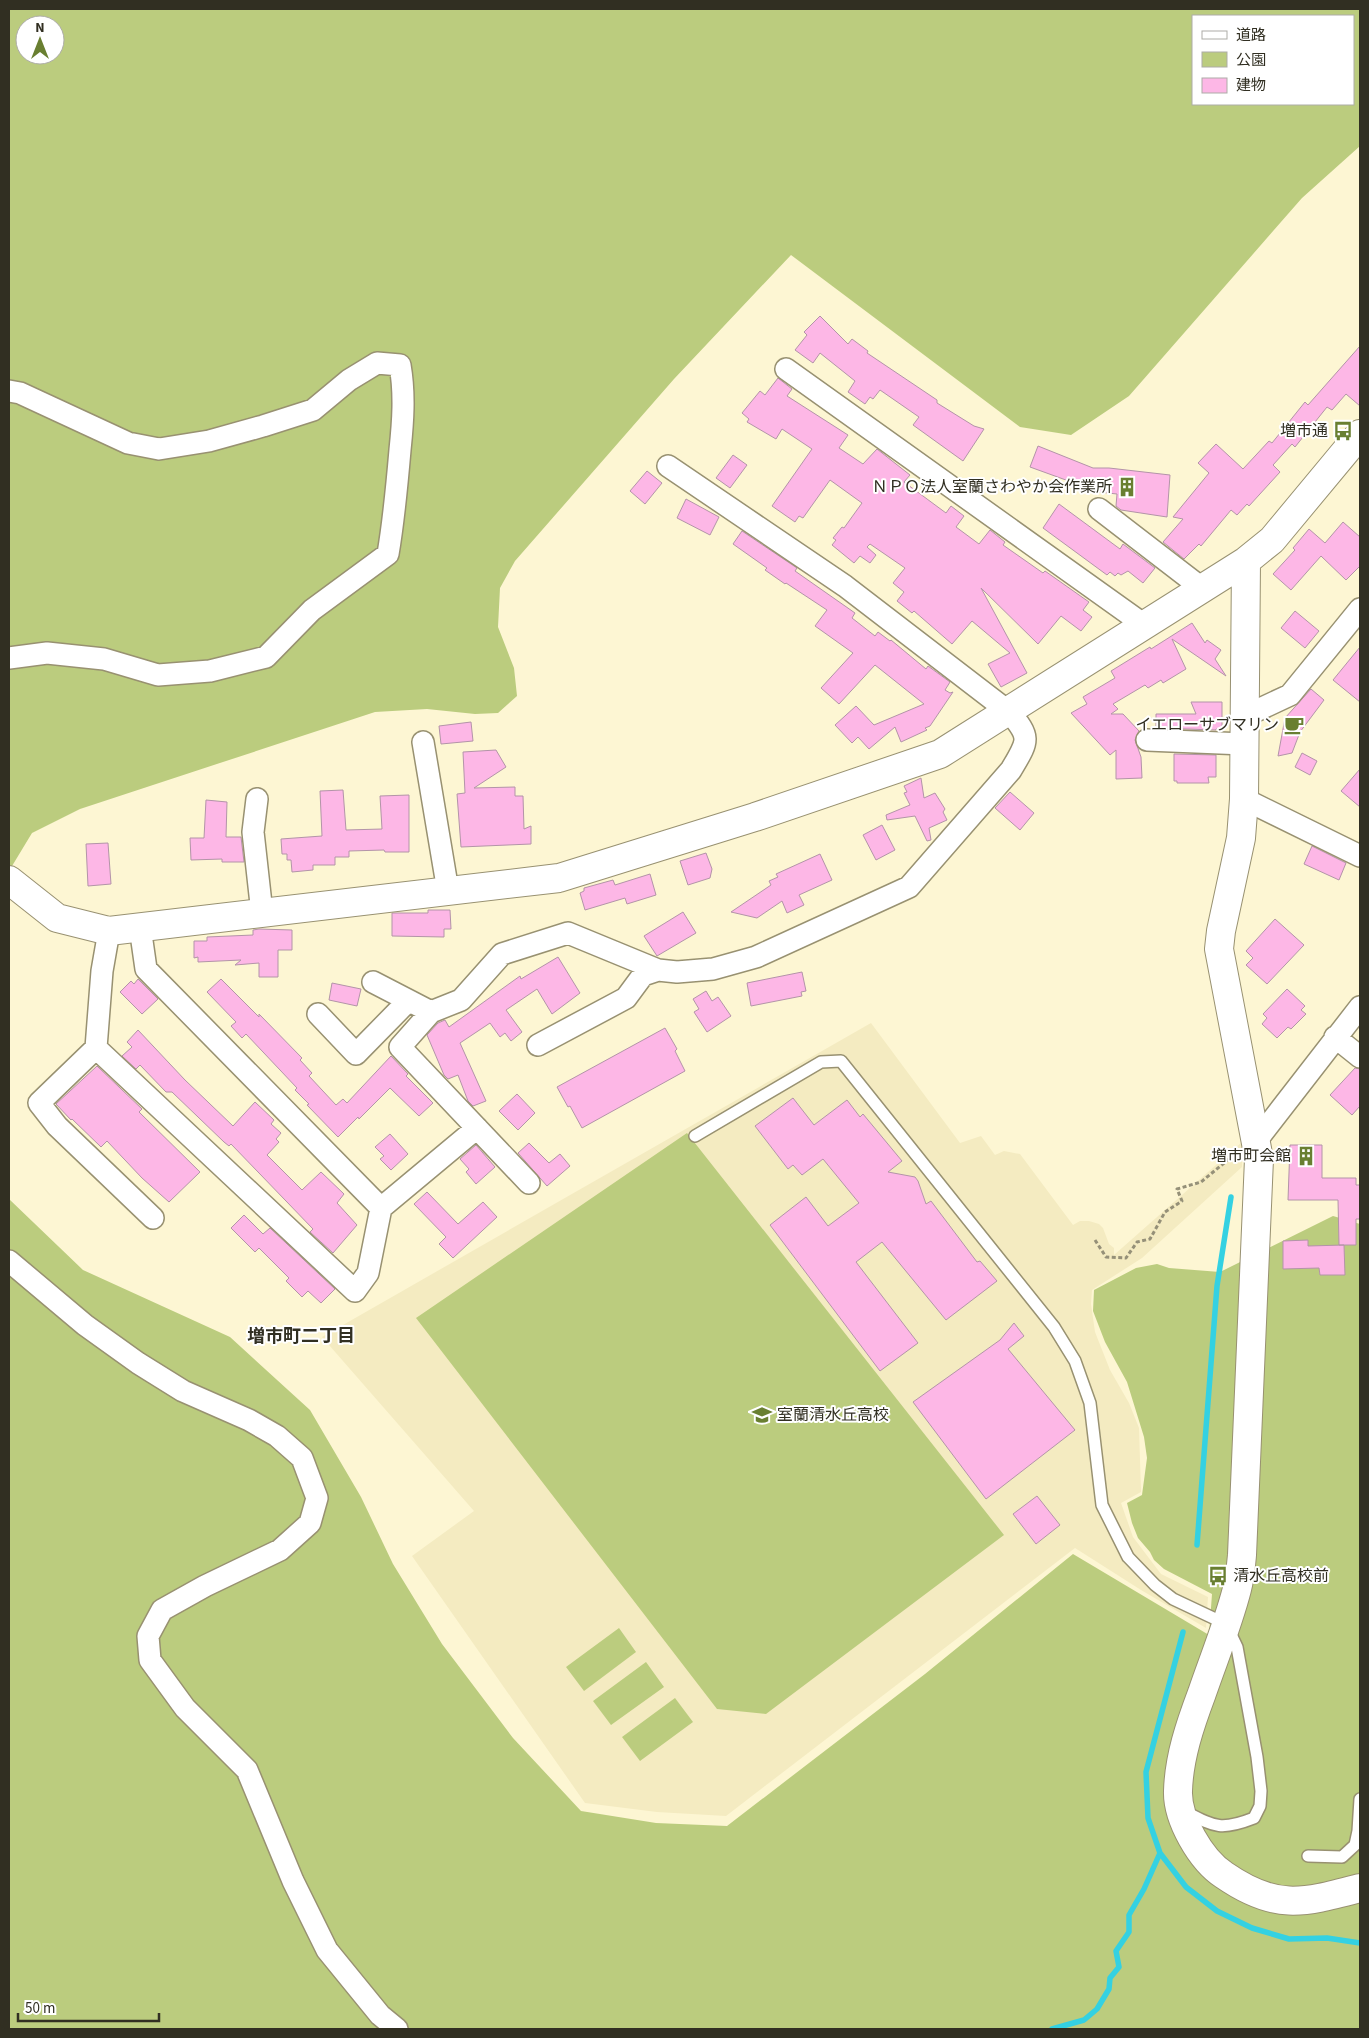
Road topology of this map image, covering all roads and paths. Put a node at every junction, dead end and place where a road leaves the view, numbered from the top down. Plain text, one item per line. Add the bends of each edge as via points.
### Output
1 (786, 369) dead end
2 (9, 391) edge
3 (1360, 434) edge
4 (668, 466) dead end
5 (1099, 509) dead end
6 (1246, 561) junction
7 (1203, 589) junction
8 (1360, 609) edge
9 (1143, 624) junction
10 (9, 658) edge
11 (1009, 712) junction
12 (1245, 716) junction
13 (1146, 740) dead end
14 (423, 742) dead end
15 (1244, 744) junction
16 (258, 799) dead end
17 (1244, 799) junction
18 (1360, 856) edge
19 (9, 880) edge
20 (448, 891) junction
21 (262, 912) junction
22 (140, 927) junction
23 (109, 931) junction
24 (658, 970) junction
25 (373, 982) dead end
26 (408, 1001) junction
27 (1360, 1007) edge
28 (431, 1012) junction
29 (318, 1014) dead end
30 (1335, 1037) junction
31 (538, 1045) dead end
32 (96, 1048) junction
33 (1360, 1057) edge
34 (477, 1128) junction
35 (695, 1136) dead end
36 (1256, 1140) junction
37 (529, 1183) dead end
38 (381, 1208) junction
39 (153, 1218) dead end
40 (1095, 1240) dead end
41 (9, 1260) edge
42 (1226, 1624) junction
43 (1360, 1799) edge
44 (1182, 1810) junction
45 (1308, 1856) dead end
46 (1360, 1888) edge
47 (397, 2029) edge

1 - 9 street
2 - 10 street via 128,443 159,449 208,441 313,410 349,380 377,363 400,365 404,384 396,508 388,554 312,610 266,657 210,671 158,675 104,659 47,653
3 - 6 street via 1272,540
4 - 11 street via 845,586
5 - 7 street
6 - 7 street
6 - 12 street
7 - 9 street
8 - 12 street via 1290,695
9 - 11 street
11 - 20 street via 940,754 754,817 559,878
11 - 24 street via 1026,735 1024,749 1011,770 909,887 756,958 713,969
12 - 15 street
13 - 15 street
14 - 20 street
15 - 17 street
16 - 21 street via 253,832
17 - 18 street
17 - 36 street via 1241,838 1218,949
19 - 23 street via 57,918
20 - 21 street
21 - 22 street
22 - 23 street
22 - 38 street via 146,969
23 - 32 street via 102,971
24 - 28 street via 568,933 502,954 461,1000
24 - 31 street via 643,975 626,998
25 - 26 street
26 - 28 street
26 - 29 street via 356,1054
27 - 30 street
28 - 34 street via 400,1047
30 - 33 street
30 - 36 street
32 - 38 street via 355,1291 368,1273
32 - 39 street via 39,1103 57,1126
34 - 37 street
34 - 38 street
35 - 42 lane via 821,1062 842,1061 1054,1327 1075,1361 1090,1403 1102,1504 1128,1557 1173,1599
36 - 40 path via 1201,1182 1177,1189 1182,1201 1165,1212 1150,1240 1138,1242 1126,1258 1106,1257
36 - 42 street via 1259,1159 1242,1555 1238,1587
41 - 47 street via 86,1325 138,1363 183,1391 277,1436 302,1458 317,1498 310,1523 280,1550 162,1610 148,1636 150,1660 184,1708 247,1770 293,1881 327,1950 380,2015
42 - 44 street via 1184,1742 1178,1793
42 - 44 lane via 1237,1647 1257,1757 1260,1806 1254,1818 1218,1827
43 - 45 lane via 1355,1845 1342,1856
44 - 46 street via 1185,1826 1198,1848 1218,1871 1256,1894 1297,1901 1320,1899

